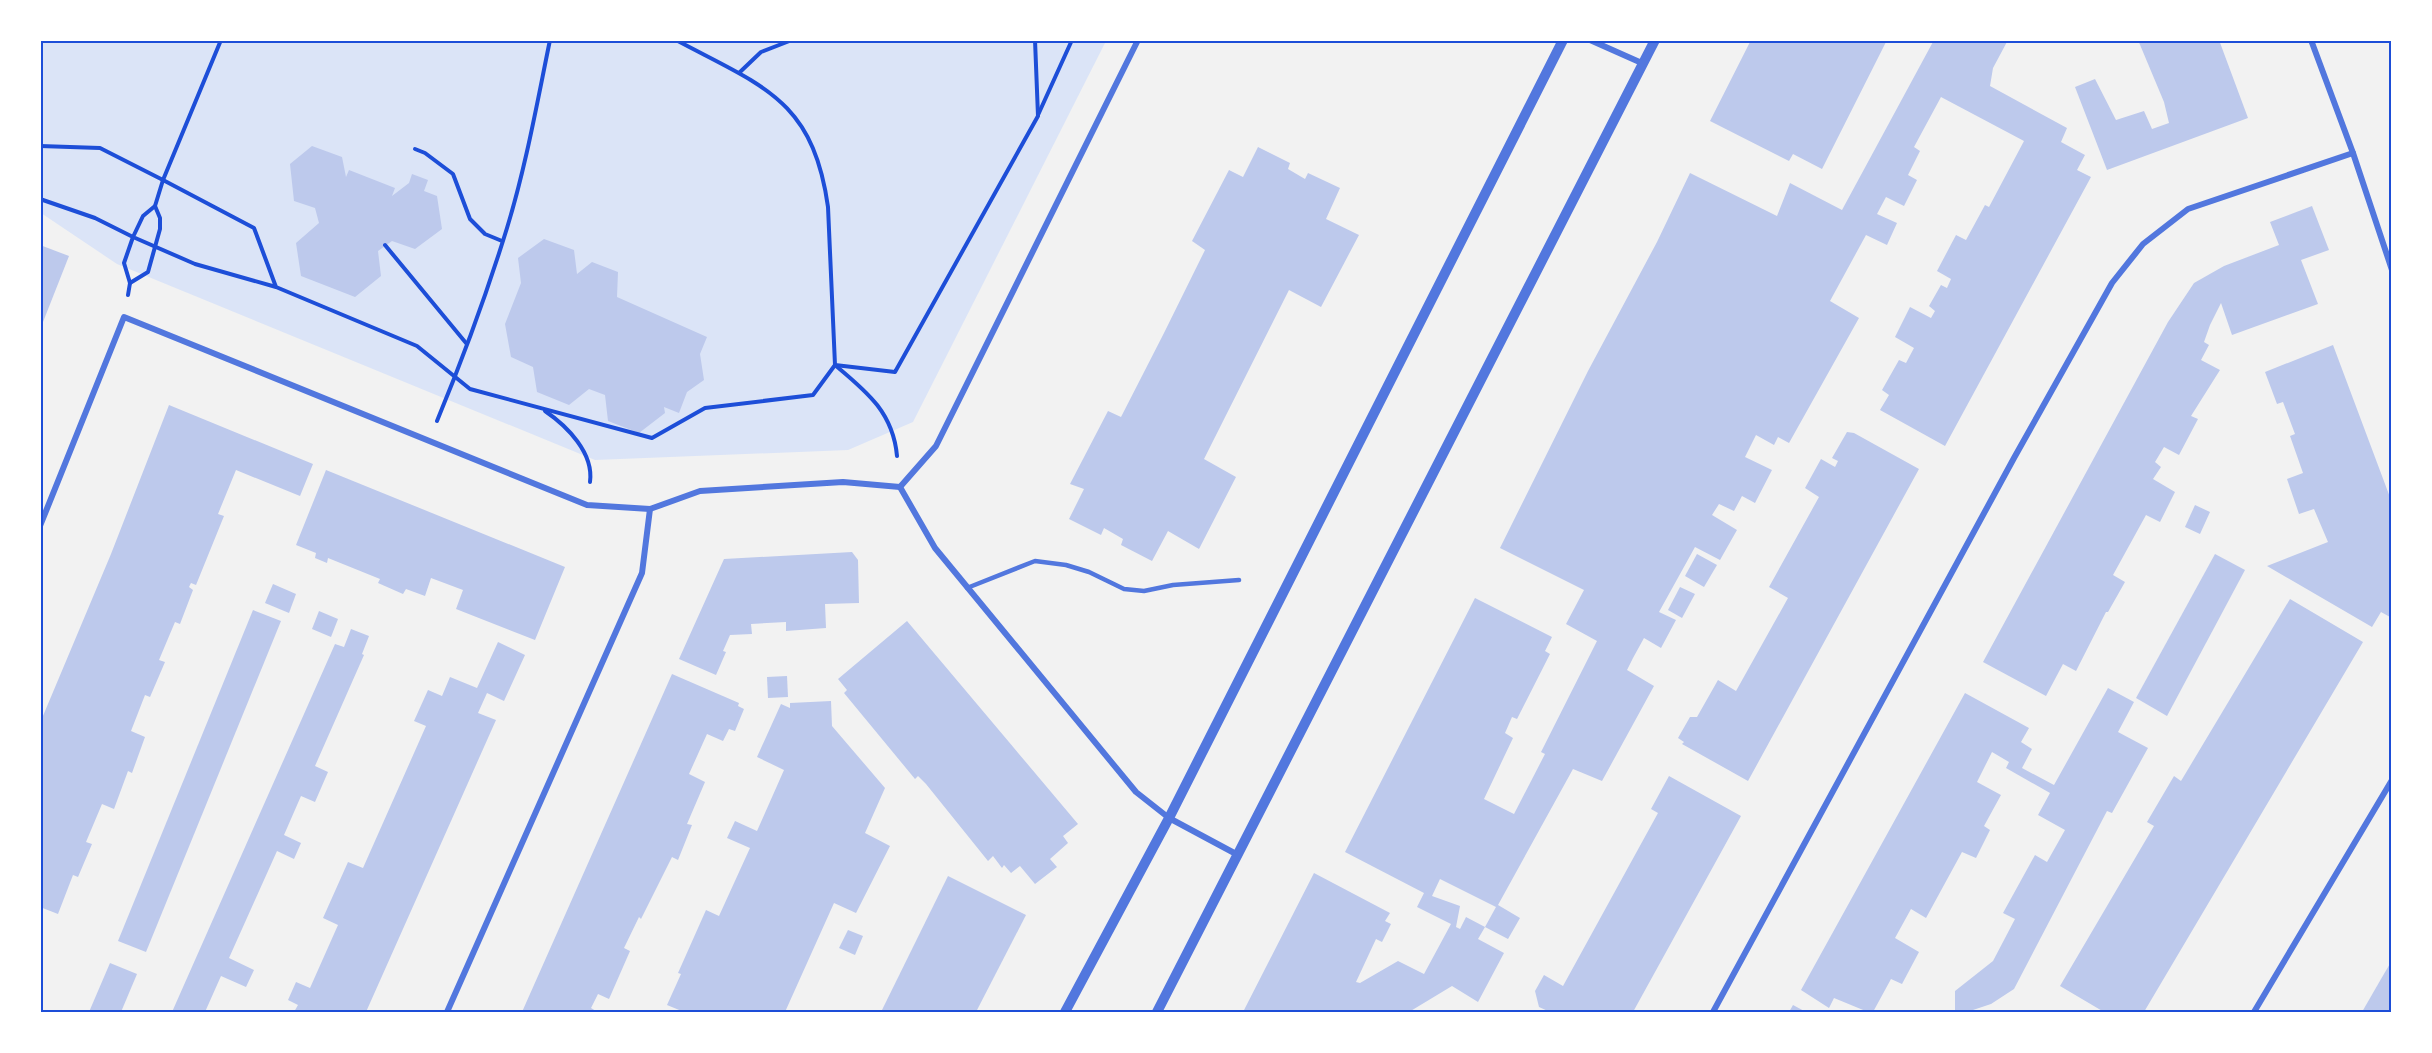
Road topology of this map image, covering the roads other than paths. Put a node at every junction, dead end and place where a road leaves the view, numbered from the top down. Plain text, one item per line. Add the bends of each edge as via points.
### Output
1 (1138, 40) edge
2 (1563, 40) edge
3 (1590, 40) edge
4 (1655, 40) edge
5 (2311, 40) edge
6 (1644, 64) junction
7 (2353, 153) junction
8 (2391, 270) edge
9 (900, 487) junction
10 (650, 509) junction
11 (40, 526) edge
12 (1239, 580) dead end
13 (967, 588) junction
14 (2391, 780) edge
15 (1169, 818) junction
16 (1238, 855) junction
17 (447, 1012) edge
18 (1065, 1012) edge
19 (1157, 1012) edge
20 (1713, 1012) edge
21 (2254, 1012) edge

1 - 9 street via 936,446
2 - 15 street
3 - 6 street
4 - 6 street
5 - 7 street
6 - 16 street
7 - 8 street
7 - 20 street via 2188,209 2143,244 2112,283
9 - 10 street via 843,482 700,490
9 - 13 street via 934,548
10 - 11 street via 587,505 124,317
10 - 17 street via 642,573
12 - 13 lane via 1144,591 1124,589 1066,565 1035,561
13 - 15 street via 1136,792
14 - 21 street
15 - 16 street
15 - 18 street
16 - 19 street

